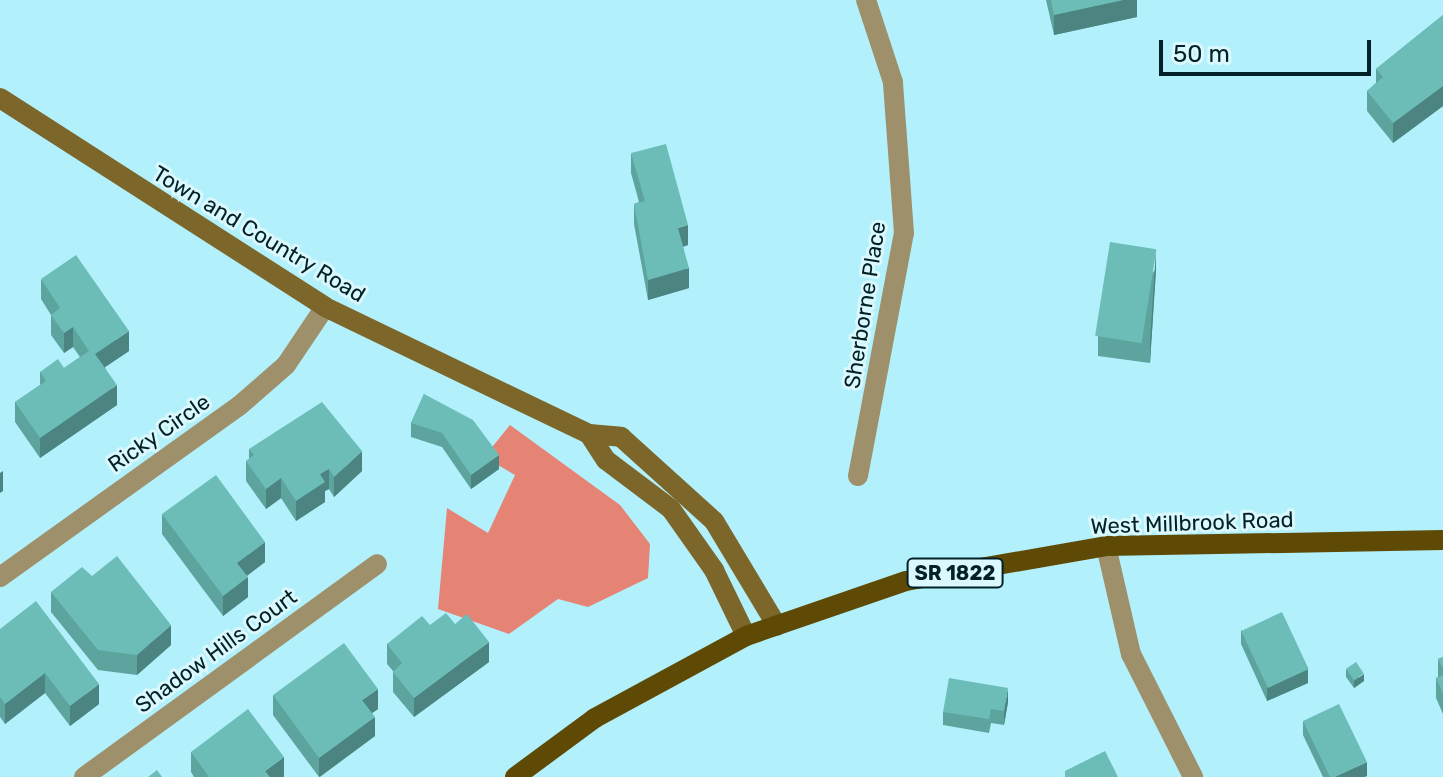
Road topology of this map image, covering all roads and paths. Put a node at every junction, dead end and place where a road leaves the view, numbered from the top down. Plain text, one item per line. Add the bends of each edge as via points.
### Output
1 (866, 0) edge
2 (0, 98) edge
3 (325, 307) junction
4 (589, 434) junction
5 (858, 476) dead end
6 (1443, 540) edge
7 (1106, 546) junction
8 (377, 564) dead end
9 (0, 577) edge
10 (777, 626) junction
11 (746, 636) junction
12 (84, 777) edge
13 (515, 777) edge
14 (1193, 777) edge

1 - 5 street, Sherborne Place via 893,82 904,233
2 - 3 street, Town and Country Road
3 - 4 street, Town and Country Road
3 - 9 street, Ricky Circle via 286,365 239,406
4 - 10 street, Town and Country Road via 621,437 679,483 747,566
4 - 11 street, Town and Country Road via 606,460 671,509 714,570
6 - 7 main road, West Millbrook Road / SR 1822
7 - 10 main road, West Millbrook Road / SR 1822 via 906,581
7 - 14 street via 1131,654
8 - 12 street, Shadow Hills Court
10 - 11 main road, West Millbrook Road / SR 1822
11 - 13 main road, West Millbrook Road / SR 1822 via 595,718

